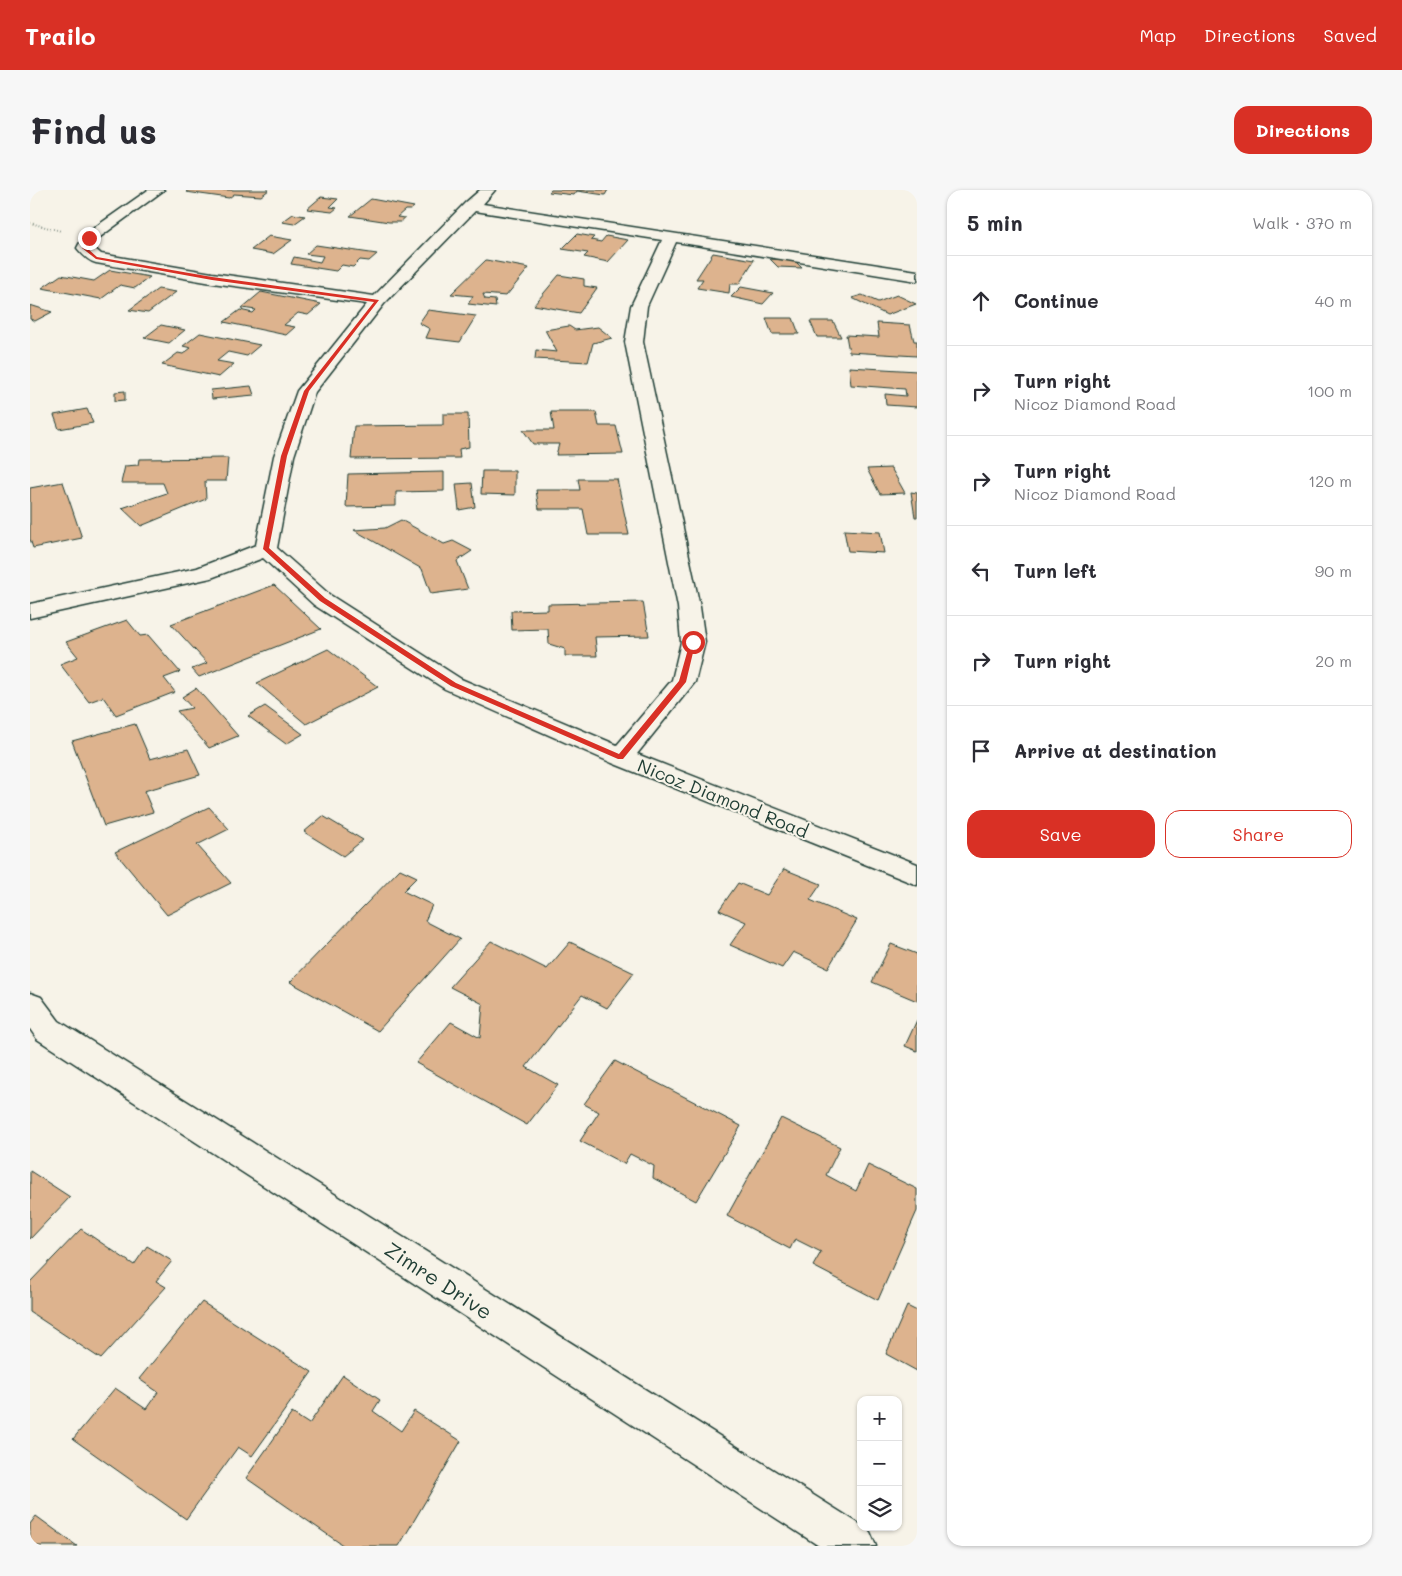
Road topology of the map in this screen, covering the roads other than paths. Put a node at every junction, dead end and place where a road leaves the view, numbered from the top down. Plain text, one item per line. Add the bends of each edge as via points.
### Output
1 (157, 190) edge
2 (488, 190) edge
3 (470, 206) junction
4 (671, 237) junction
5 (917, 276) edge
6 (378, 302) junction
7 (266, 549) junction
8 (30, 611) edge
9 (621, 758) junction
10 (917, 875) edge
11 (30, 1005) edge
12 (856, 1546) edge

1 - 6 street via 89,238 84,248 96,258
2 - 3 street
3 - 4 street
3 - 6 street
4 - 5 street
4 - 9 street via 639,306 634,342 689,606 693,642 682,682
6 - 7 street via 306,391 284,456
7 - 8 street via 203,573
7 - 9 street, Nicoz Diamond Road via 322,600 453,684
9 - 10 street, Nicoz Diamond Road
11 - 12 street, Zimre Drive via 48,1030

